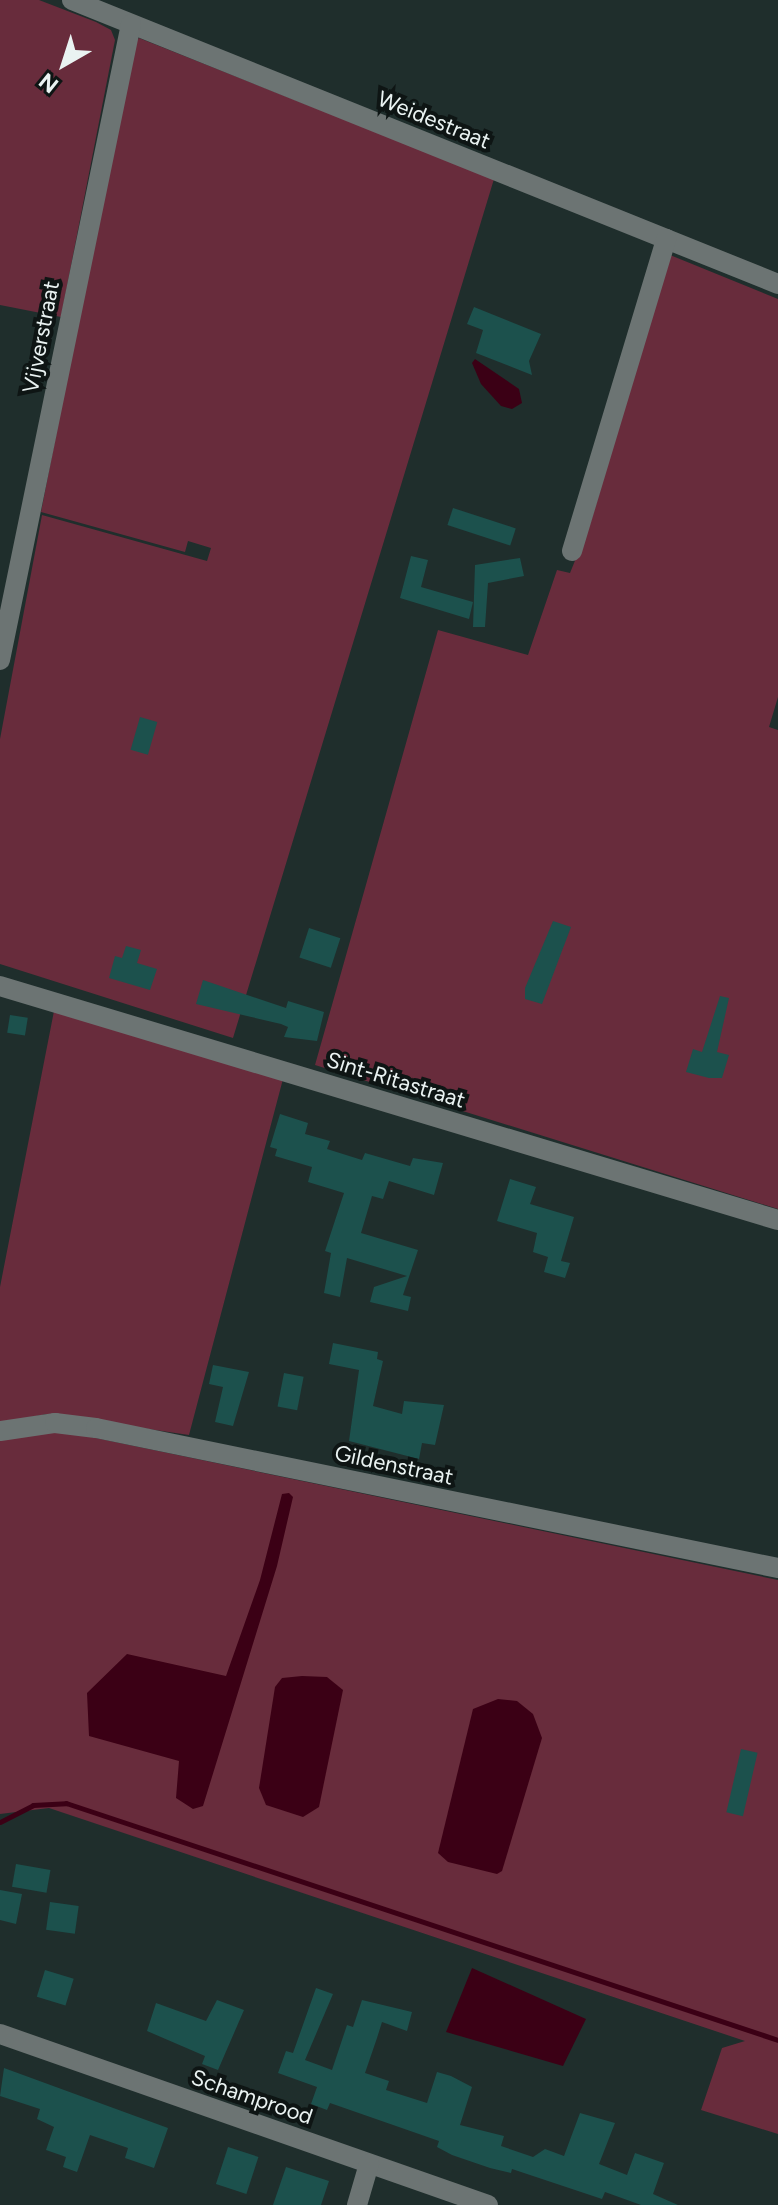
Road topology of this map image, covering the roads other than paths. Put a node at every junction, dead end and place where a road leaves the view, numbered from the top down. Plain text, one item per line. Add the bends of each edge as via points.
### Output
1 (72, 0) edge
2 (131, 24) junction
3 (666, 239) junction
4 (778, 284) edge
5 (572, 551) dead end
6 (0, 660) edge
7 (0, 986) edge
8 (778, 1220) edge
9 (0, 1431) edge
10 (778, 1568) edge
11 (0, 2034) edge
12 (369, 2164) junction
13 (357, 2205) edge
14 (488, 2205) edge

1 - 2 street, Weidestraat
2 - 3 street, Weidestraat
2 - 6 street, Vijverstraat
3 - 4 street, Weidestraat
3 - 5 street
7 - 8 street, Sint-Ritastraat
9 - 10 street, Gildenstraat via 55,1423 96,1428
11 - 12 street, Schamprood
12 - 13 street
12 - 14 street, Schamprood

